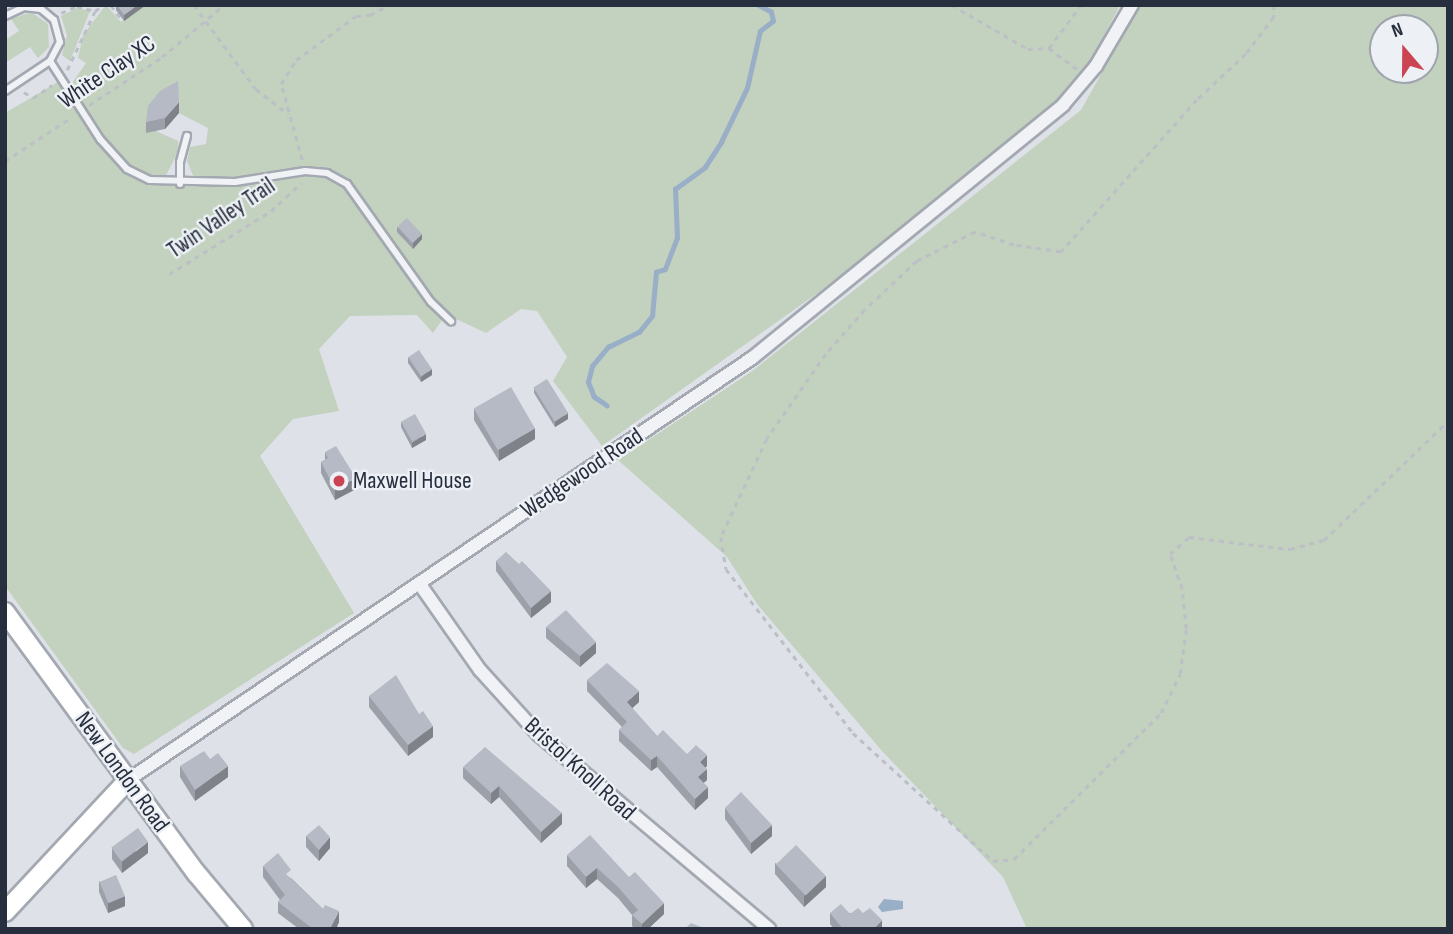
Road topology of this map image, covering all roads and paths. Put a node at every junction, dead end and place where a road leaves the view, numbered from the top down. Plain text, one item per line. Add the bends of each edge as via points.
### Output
1 (103, 5) edge
2 (111, 5) edge
3 (194, 5) edge
4 (224, 5) edge
5 (389, 5) edge
6 (952, 5) edge
7 (1082, 5) edge
8 (1132, 5) edge
9 (1274, 5) edge
10 (5, 16) edge
11 (121, 19) edge
12 (54, 20) junction
13 (207, 22) junction
14 (1049, 48) junction
15 (50, 61) junction
16 (1087, 76) junction
17 (5, 91) edge
18 (81, 111) junction
19 (288, 114) junction
20 (187, 136) dead end
21 (5, 161) edge
22 (305, 171) junction
23 (180, 184) junction
24 (169, 274) dead end
25 (451, 321) dead end
26 (1448, 421) edge
27 (419, 583) junction
28 (5, 612) edge
29 (128, 780) junction
30 (5, 912) edge
31 (243, 929) edge
32 (769, 929) edge

1 - 12 path via 95,11 69,8
2 - 11 path
3 - 13 path
4 - 13 path, White Clay XC
5 - 19 path, Twin Valley Trail via 356,16 296,60 281,84
6 - 14 path via 1028,49
7 - 14 path
8 - 16 street, Wedgewood Road
9 - 26 path via 1275,17 1246,54 1197,100 1061,252 1014,245 975,232 917,261 865,310 827,354 767,439 720,537 726,569 853,733 993,861 1014,859 1161,713 1180,674 1186,629 1182,589 1170,554 1189,537 1290,550 1324,540
10 - 12 lane via 32,7
12 - 15 lane via 60,42
13 - 18 path, White Clay XC
13 - 19 path via 256,89
14 - 16 path
15 - 17 lane
15 - 18 lane
16 - 27 street, Wedgewood Road via 1063,105 752,358
18 - 21 path, White Clay XC
18 - 23 lane via 127,169 150,180
19 - 22 path, Twin Valley Trail
20 - 23 lane
22 - 23 lane via 235,182
22 - 24 path, Twin Valley Trail via 300,185 271,211
22 - 25 lane via 327,173 347,184 431,302
27 - 29 street, Wedgewood Road
27 - 32 street, Bristol Knoll Road via 480,670 538,735
28 - 29 main road, New London Road
29 - 30 main road, Wedgewood Road
29 - 31 main road, New London Road

